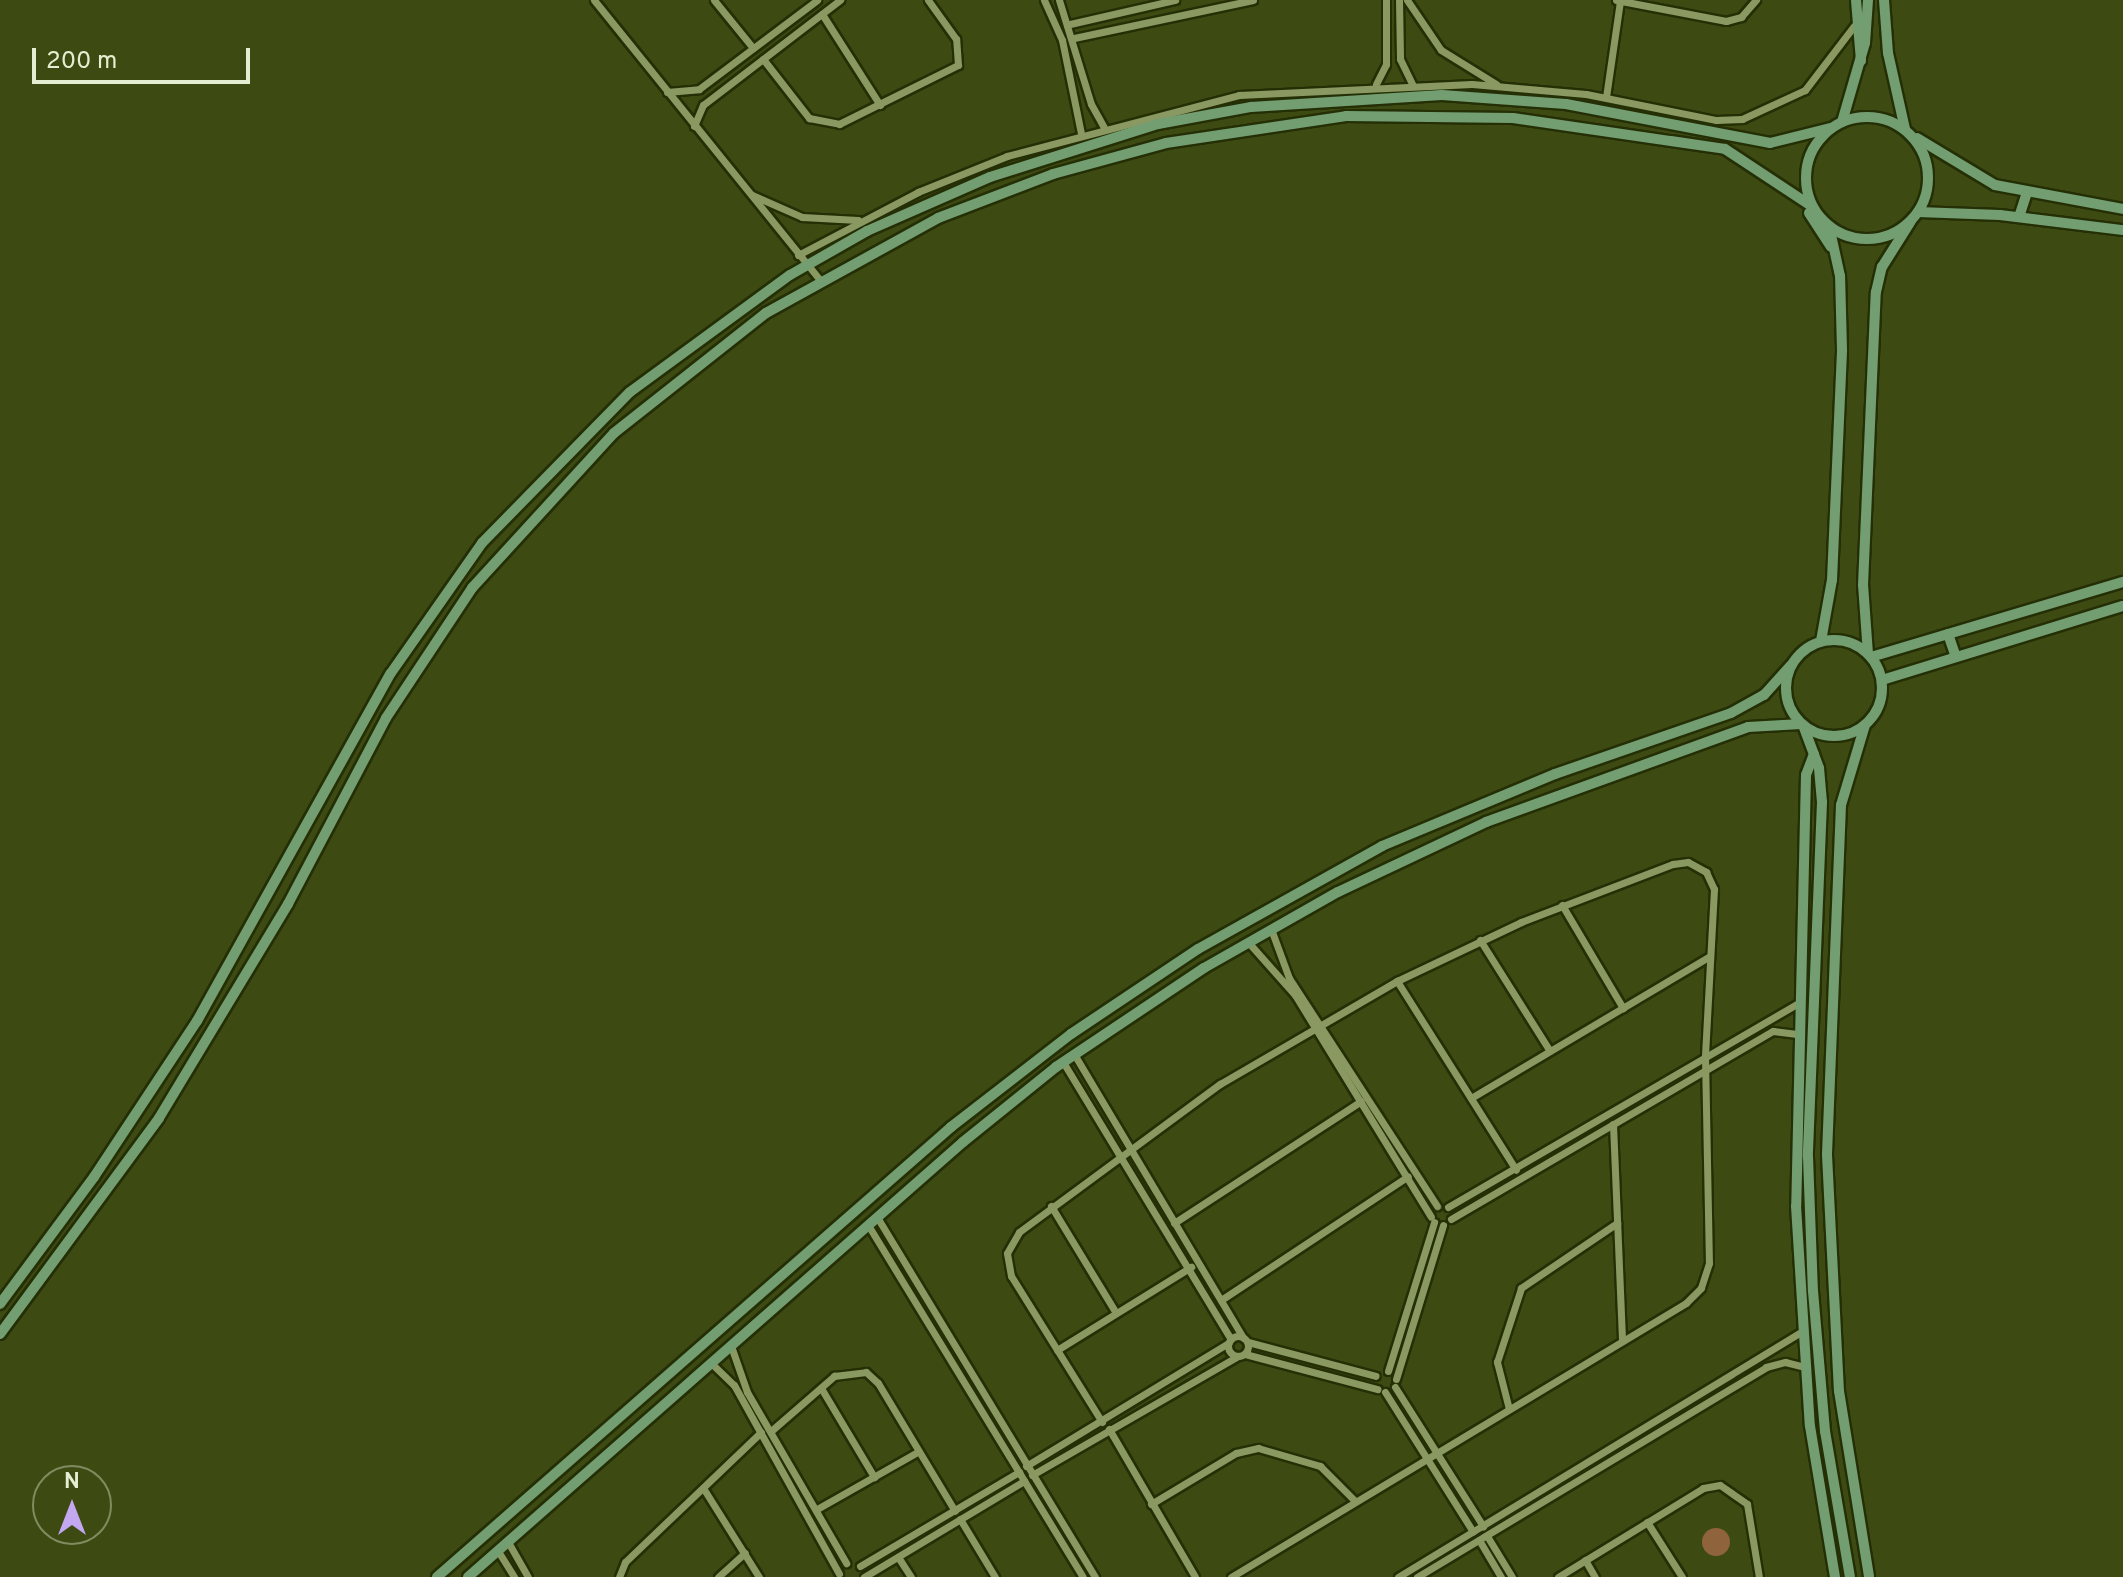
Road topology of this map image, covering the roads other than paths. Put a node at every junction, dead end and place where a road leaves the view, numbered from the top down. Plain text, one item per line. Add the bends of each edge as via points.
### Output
1 (714, 0) edge
2 (817, 0) edge
3 (840, 0) edge
4 (928, 0) edge
5 (1044, 0) edge
6 (1059, 0) edge
7 (1175, 0) edge
8 (1253, 0) edge
9 (1386, 0) edge
10 (1399, 0) edge
11 (1407, 0) edge
12 (1618, 0) edge
13 (1756, 0) edge
14 (1856, 0) edge
15 (1868, 0) edge
16 (1884, 0) edge
17 (596, 2) edge
18 (822, 14) junction
19 (1070, 24) junction
20 (1854, 26) junction
21 (1074, 38) junction
22 (1865, 43) junction
23 (1886, 44) junction
24 (753, 48) junction
25 (763, 59) junction
26 (1386, 59) junction
27 (1400, 59) junction
28 (1861, 61) junction
29 (1376, 84) junction
30 (1412, 84) junction
31 (1502, 86) junction
32 (699, 89) junction
33 (667, 92) junction
34 (1606, 97) junction
35 (708, 101) junction
36 (880, 105) junction
37 (1094, 111) junction
38 (1080, 113) junction
39 (1842, 122) junction
40 (694, 126) junction
41 (1688, 126) junction
42 (1716, 126) junction
43 (1104, 127) junction
44 (1831, 128) junction
45 (1908, 132) junction
46 (1081, 133) junction
47 (1684, 142) junction
48 (746, 191) junction
49 (1793, 193) junction
50 (2026, 195) junction
51 (1813, 207) junction
52 (2123, 209) edge
53 (1914, 216) junction
54 (2019, 217) junction
55 (864, 219) junction
56 (1829, 226) junction
57 (2123, 230) edge
58 (798, 255) junction
59 (1837, 261) junction
60 (807, 265) junction
61 (820, 280) junction
62 (754, 298) junction
63 (766, 313) junction
64 (2123, 582) edge
65 (2123, 606) edge
66 (1948, 634) junction
67 (1821, 641) junction
68 (1870, 655) junction
69 (1956, 657) junction
70 (1791, 665) junction
71 (1882, 680) junction
72 (1731, 713) junction
73 (1802, 724) junction
74 (1865, 725) junction
75 (1737, 731) junction
76 (1658, 738) junction
77 (1663, 754) junction
78 (1814, 754) junction
79 (1327, 875) junction
80 (1338, 892) junction
81 (1293, 894) junction
82 (1562, 905) junction
83 (1303, 912) junction
84 (1271, 929) junction
85 (1480, 940) junction
86 (1248, 942) junction
87 (1708, 957) junction
88 (1397, 981) junction
89 (1799, 1003) junction
90 (1623, 1008) junction
91 (1323, 1022) junction
92 (1813, 1023) junction
93 (1315, 1026) junction
94 (1798, 1028) junction
95 (1550, 1051) junction
96 (1074, 1054) junction
97 (1705, 1057) junction
98 (1063, 1062) junction
99 (1705, 1071) junction
100 (1471, 1098) junction
101 (1361, 1101) junction
102 (1613, 1124) junction
103 (1128, 1148) junction
104 (1119, 1154) junction
105 (1516, 1170) junction
106 (1408, 1176) junction
107 (1051, 1206) junction
108 (1437, 1206) junction
109 (1448, 1207) junction
110 (1451, 1219) junction
111 (1433, 1220) junction
112 (873, 1221) junction
113 (1174, 1223) junction
114 (1617, 1223) junction
115 (1443, 1225) junction
116 (1191, 1267) junction
117 (759, 1296) junction
118 (1221, 1300) junction
119 (0, 1304) edge
120 (772, 1309) junction
121 (1116, 1313) junction
122 (1407, 1315) junction
123 (1416, 1318) junction
124 (728, 1321) junction
125 (1802, 1331) junction
126 (0, 1334) edge
127 (742, 1335) junction
128 (1246, 1339) junction
129 (1230, 1341) junction
130 (1622, 1341) junction
131 (731, 1346) junction
132 (1057, 1350) junction
133 (1242, 1355) junction
134 (711, 1363) junction
135 (964, 1365) junction
136 (1805, 1367) junction
137 (955, 1371) junction
138 (1388, 1371) junction
139 (1376, 1376) junction
140 (1395, 1383) junction
141 (821, 1388) junction
142 (1381, 1390) junction
143 (1509, 1409) junction
144 (1105, 1420) junction
145 (1111, 1428) junction
146 (771, 1431) junction
147 (761, 1432) junction
148 (919, 1451) junction
149 (1436, 1452) junction
150 (1426, 1458) junction
151 (1026, 1466) junction
152 (1019, 1472) junction
153 (1569, 1474) junction
154 (1032, 1475) junction
155 (874, 1477) junction
156 (800, 1480) junction
157 (1024, 1481) junction
158 (1574, 1483) junction
159 (791, 1486) junction
160 (705, 1491) junction
161 (1355, 1501) junction
162 (1151, 1504) junction
163 (817, 1509) junction
164 (955, 1511) junction
165 (960, 1519) junction
166 (1647, 1522) junction
167 (1477, 1529) junction
168 (1482, 1538) junction
169 (916, 1541) junction
170 (508, 1542) junction
171 (498, 1551) junction
172 (745, 1553) junction
173 (898, 1557) junction
174 (1585, 1560) junction
175 (846, 1563) junction
176 (860, 1566) junction
177 (840, 1575) edge
178 (437, 1577) edge
179 (468, 1577) edge
180 (514, 1577) edge
181 (528, 1577) edge
182 (619, 1577) edge
183 (718, 1577) edge
184 (759, 1577) edge
185 (863, 1577) edge
186 (911, 1577) edge
187 (995, 1577) edge
188 (1083, 1577) edge
189 (1095, 1577) edge
190 (1195, 1577) edge
191 (1231, 1577) edge
192 (1398, 1577) edge
193 (1417, 1577) edge
194 (1501, 1577) edge
195 (1512, 1577) edge
196 (1558, 1577) edge
197 (1595, 1577) edge
198 (1682, 1577) edge
199 (1759, 1577) edge
200 (1835, 1577) edge
201 (1850, 1577) edge
202 (1869, 1577) edge

1 - 24 street
2 - 24 street
3 - 18 street
4 - 36 street via 956,39 958,65
5 - 38 street
6 - 19 street
7 - 19 street
8 - 21 street
9 - 26 street
10 - 27 street
11 - 31 street via 1441,50
12 - 13 street via 1726,21 1741,17
12 - 34 street
14 - 20 street
15 - 22 street
16 - 23 street
17 - 33 street
18 - 25 street
18 - 36 street
19 - 21 street
20 - 28 street
20 - 42 street via 1805,90 1756,115
21 - 37 street
22 - 23 street
22 - 28 street
23 - 45 street
24 - 32 street
25 - 35 street
25 - 36 street via 817,123 839,124
26 - 27 street
26 - 29 street
27 - 30 street
28 - 39 street
29 - 30 street
29 - 43 street via 1239,95
30 - 31 street
31 - 34 street
32 - 33 street
32 - 35 street
33 - 40 street
34 - 42 street
35 - 40 street
37 - 38 street
37 - 43 street
38 - 46 street
39 - 44 street
39 - 45 street via 1874,117
40 - 48 street
41 - 42 street
41 - 47 street
41 - 60 street via 1566,104 1442,95 1227,111 1124,134 990,177
42 - 44 street via 1779,143
43 - 46 street
44 - 51 street via 1814,147 1806,171
45 - 50 street via 1995,185
45 - 53 street via 1928,167
46 - 55 street via 958,175
47 - 49 street via 1725,149
47 - 61 street via 1569,123 1449,115 1268,126 1166,143 1053,174 938,218
48 - 55 street via 802,217
48 - 58 street
49 - 51 street
49 - 59 street
50 - 52 street
50 - 54 street
51 - 56 street
53 - 54 street
53 - 56 street via 1871,239
53 - 68 street via 1882,267 1876,292 1863,585
54 - 57 street
55 - 58 street
56 - 59 street
58 - 60 street
59 - 67 street via 1842,350 1834,555
60 - 61 street
60 - 62 street
61 - 63 street
62 - 63 street
62 - 119 street via 630,392 482,543 387,680 197,1021 108,1157
63 - 126 street via 614,433 472,588 386,718 282,916 159,1118
64 - 66 street
65 - 69 street
66 - 68 street
66 - 69 street
67 - 68 street via 1847,641
67 - 70 street
68 - 71 street
69 - 71 street
70 - 72 street via 1774,687
70 - 73 street via 1787,700
71 - 74 street via 1879,704
72 - 75 street
72 - 76 street
73 - 74 street via 1839,736
73 - 75 street
73 - 78 street
74 - 202 street via 1841,805 1827,1155 1839,1391
75 - 77 street
76 - 77 street
76 - 79 street via 1430,823
77 - 80 street via 1473,827
78 - 89 street via 1806,775
78 - 92 street via 1822,802
79 - 80 street via 1327,887
79 - 81 street
80 - 83 street
81 - 83 street
81 - 117 street via 1042,1054
82 - 85 street
82 - 87 street via 1673,864 1696,865 1714,889
82 - 90 street
83 - 84 street
84 - 86 street
84 - 91 street via 1289,978
85 - 88 street
85 - 95 street
86 - 93 street via 1270,960
86 - 96 street
87 - 90 street
87 - 97 street
88 - 91 street
88 - 100 street
89 - 94 street
89 - 97 street
90 - 95 street
91 - 93 street
91 - 108 street
92 - 94 street
92 - 201 street via 1813,1291 1825,1431
93 - 101 street
93 - 103 street
94 - 99 street via 1773,1031
94 - 125 street
95 - 100 street
96 - 98 street
96 - 103 street
97 - 99 street
97 - 105 street
98 - 104 street
98 - 112 street
99 - 102 street
99 - 130 street via 1705,1280 1686,1303
100 - 105 street
101 - 106 street
101 - 113 street
102 - 110 street
102 - 114 street
103 - 104 street
103 - 113 street
104 - 107 street
104 - 116 street
105 - 109 street
106 - 111 street
106 - 118 street
107 - 121 street
107 - 132 street via 1013,1238 1007,1261
108 - 109 street
108 - 111 street
109 - 110 street
110 - 115 street
111 - 115 street
111 - 122 street
112 - 120 street
112 - 135 street
112 - 137 street
113 - 118 street
114 - 130 street
114 - 143 street via 1521,1288 1497,1362
115 - 123 street
116 - 121 street
116 - 129 street
117 - 120 street
117 - 124 street
118 - 128 street
120 - 127 street
121 - 132 street
122 - 123 street
122 - 138 street
123 - 140 street
124 - 127 street
124 - 178 street
125 - 136 street
125 - 153 street
127 - 131 street
128 - 129 street
128 - 133 street
128 - 139 street
129 - 133 street
129 - 144 street
130 - 143 street
131 - 134 street
131 - 146 street via 743,1384
132 - 144 street
133 - 142 street
133 - 145 street
134 - 147 street via 734,1385
134 - 170 street
135 - 137 street
135 - 151 street
136 - 158 street via 1785,1362 1766,1367
136 - 200 street
137 - 152 street
138 - 139 street
138 - 140 street
139 - 142 street
140 - 142 street
140 - 149 street
141 - 146 street
141 - 148 street via 849,1370 873,1377
141 - 155 street
142 - 150 street
143 - 149 street
144 - 145 street
144 - 151 street
145 - 154 street
145 - 162 street
146 - 156 street
147 - 159 street
147 - 160 street
148 - 155 street
148 - 164 street
149 - 150 street
149 - 167 street
150 - 161 street
150 - 167 street
151 - 154 street
152 - 157 street
152 - 164 street
153 - 158 street
153 - 167 street
154 - 189 street
155 - 163 street
156 - 159 street
156 - 163 street
157 - 165 street
157 - 188 street
158 - 168 street
159 - 177 street
160 - 172 street
160 - 182 street via 625,1562
161 - 162 street via 1320,1466 1258,1448 1236,1453
161 - 191 street
162 - 190 street
163 - 175 street
164 - 169 street
165 - 169 street
165 - 187 street
166 - 174 street
166 - 198 street
166 - 199 street via 1703,1488 1729,1487 1747,1504
167 - 168 street
167 - 192 street
168 - 193 street
168 - 194 street
168 - 195 street
169 - 173 street
169 - 176 street
170 - 171 street
170 - 181 street
171 - 179 street
171 - 180 street
172 - 183 street
172 - 184 street
173 - 185 street
173 - 186 street
174 - 196 street
174 - 197 street
175 - 176 street
175 - 177 street
176 - 185 street

